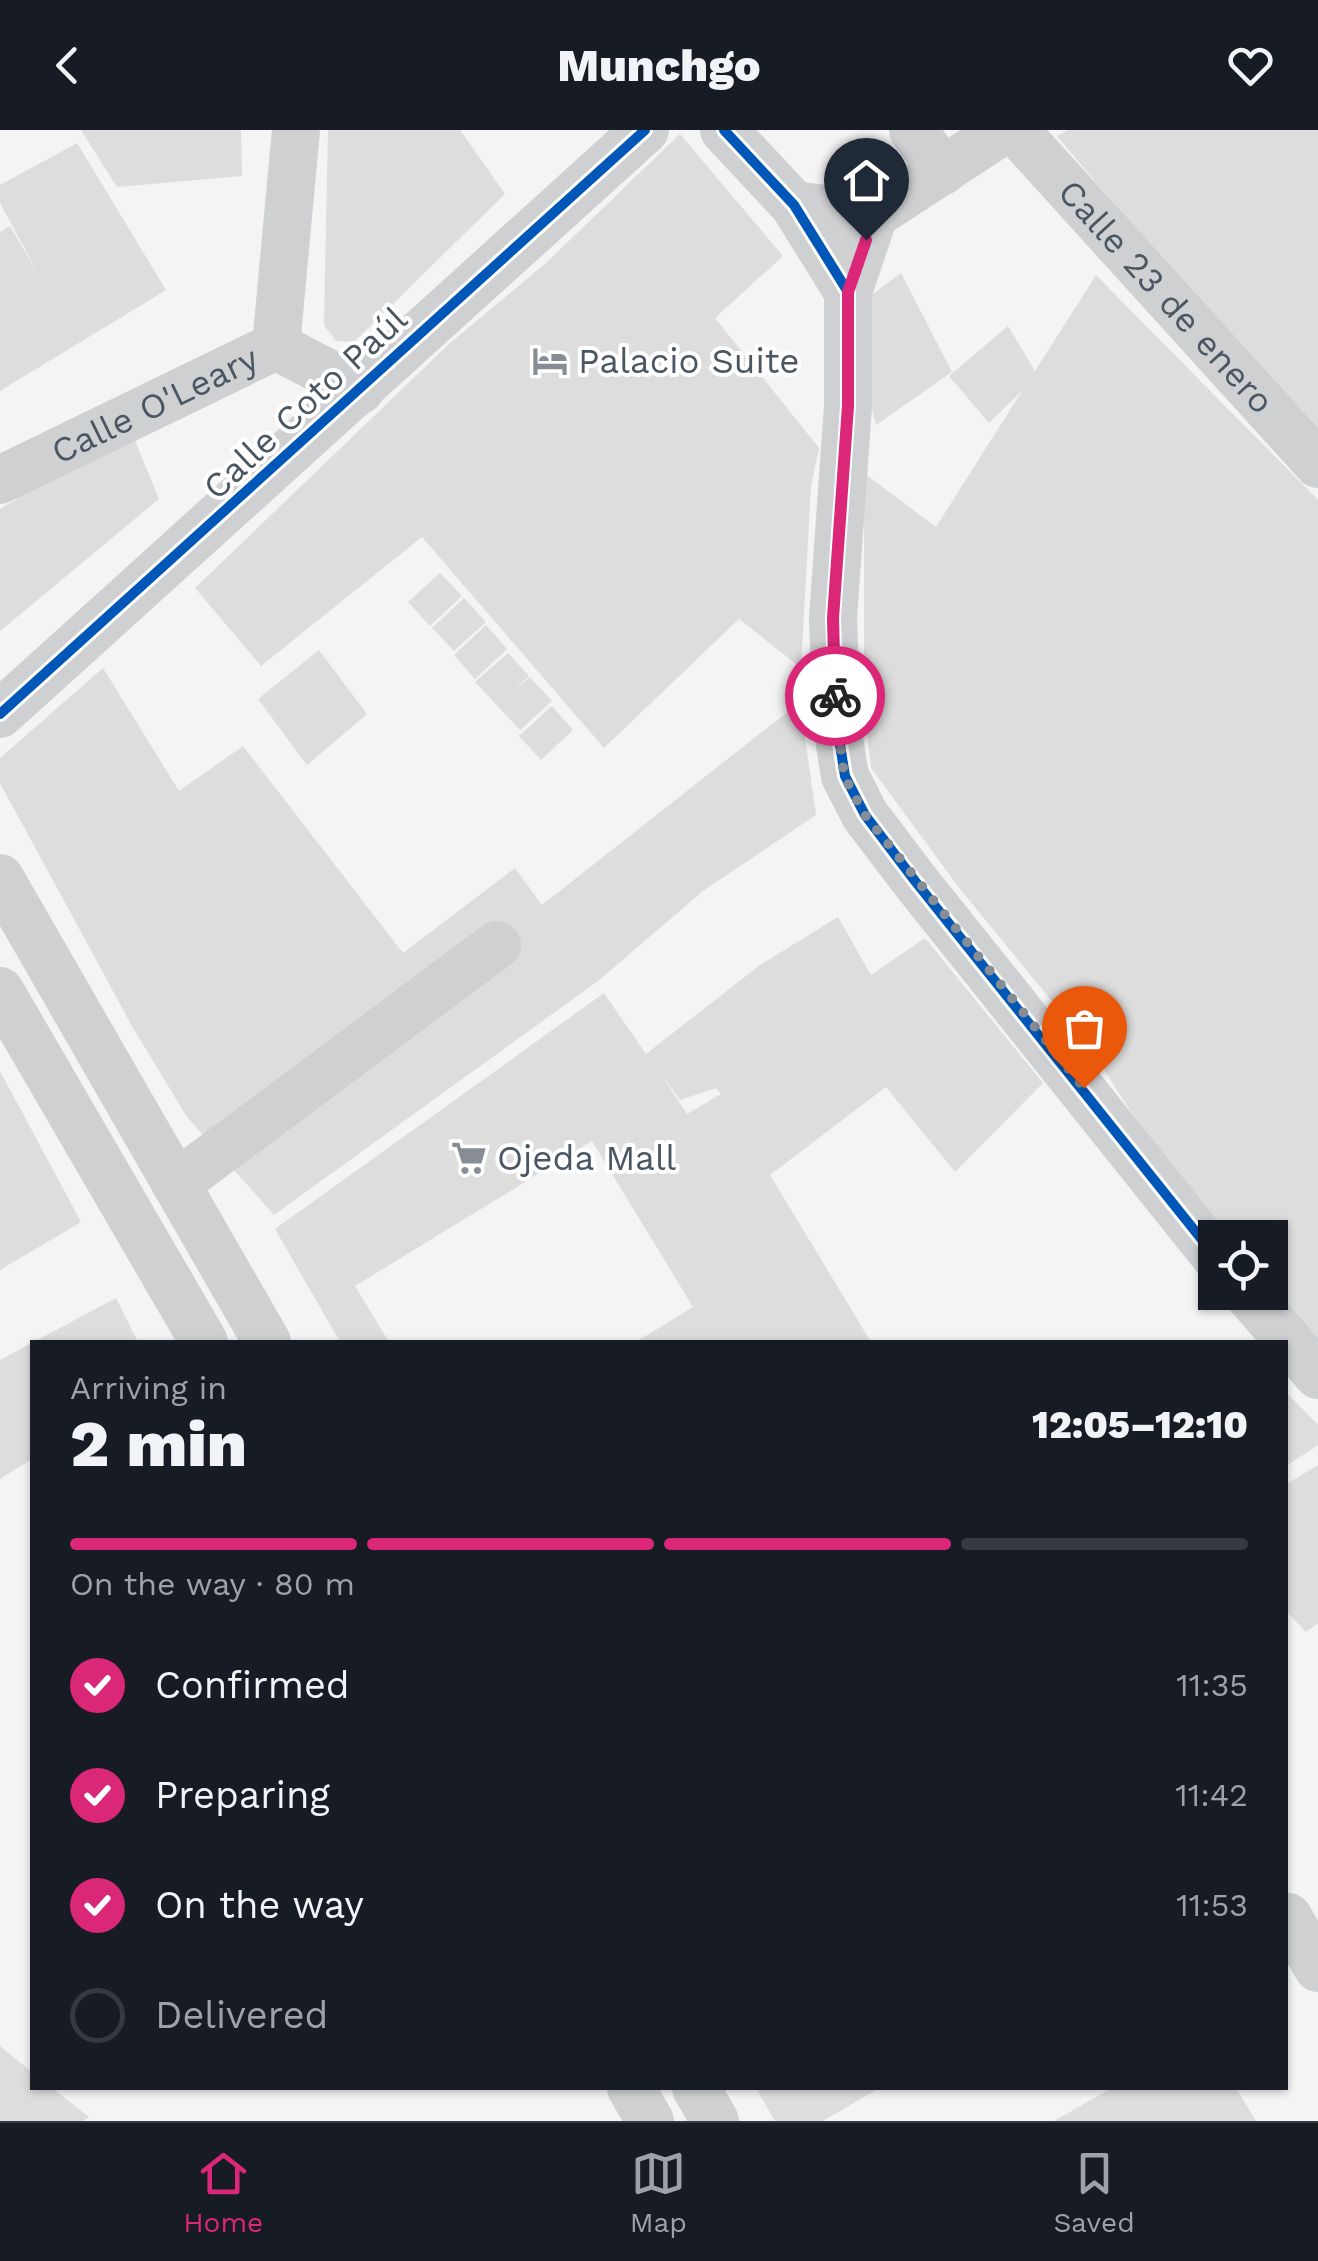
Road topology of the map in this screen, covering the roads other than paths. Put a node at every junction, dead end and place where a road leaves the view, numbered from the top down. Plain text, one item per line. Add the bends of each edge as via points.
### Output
1 (296, 130) edge
2 (645, 130) edge
3 (724, 130) edge
4 (913, 130) edge
5 (1004, 130) edge
6 (1015, 130) edge
7 (943, 171) junction
8 (794, 205) junction
9 (874, 215) junction
10 (848, 292) junction
11 (276, 346) junction
12 (360, 390) junction
13 (1318, 464) edge
14 (0, 480) edge
15 (0, 714) edge
16 (0, 878) edge
17 (496, 944) dead end
18 (0, 991) edge
19 (176, 1184) junction
20 (1198, 1235) edge
21 (1262, 1310) edge
22 (203, 1340) edge
23 (266, 1340) edge
24 (1318, 1374) edge
25 (1288, 1917) dead end
26 (1318, 1968) edge
27 (632, 2090) edge
28 (697, 2090) edge
29 (650, 2121) edge
30 (715, 2121) edge

1 - 11 street, Calle O'Leary
2 - 12 street, Calle Coto Paúl
3 - 8 street
4 - 7 street
5 - 7 street
6 - 13 street, Calle 23 de enero
7 - 9 street
8 - 9 street
8 - 10 street
9 - 10 street
10 - 20 street via 848,406 833,618 844,776 905,868
11 - 12 street
11 - 14 street, Calle O'Leary
12 - 15 street, Calle Coto Paúl
16 - 19 street
17 - 19 street
18 - 22 street
19 - 23 street
21 - 24 street
25 - 26 street
27 - 29 street
28 - 30 street

